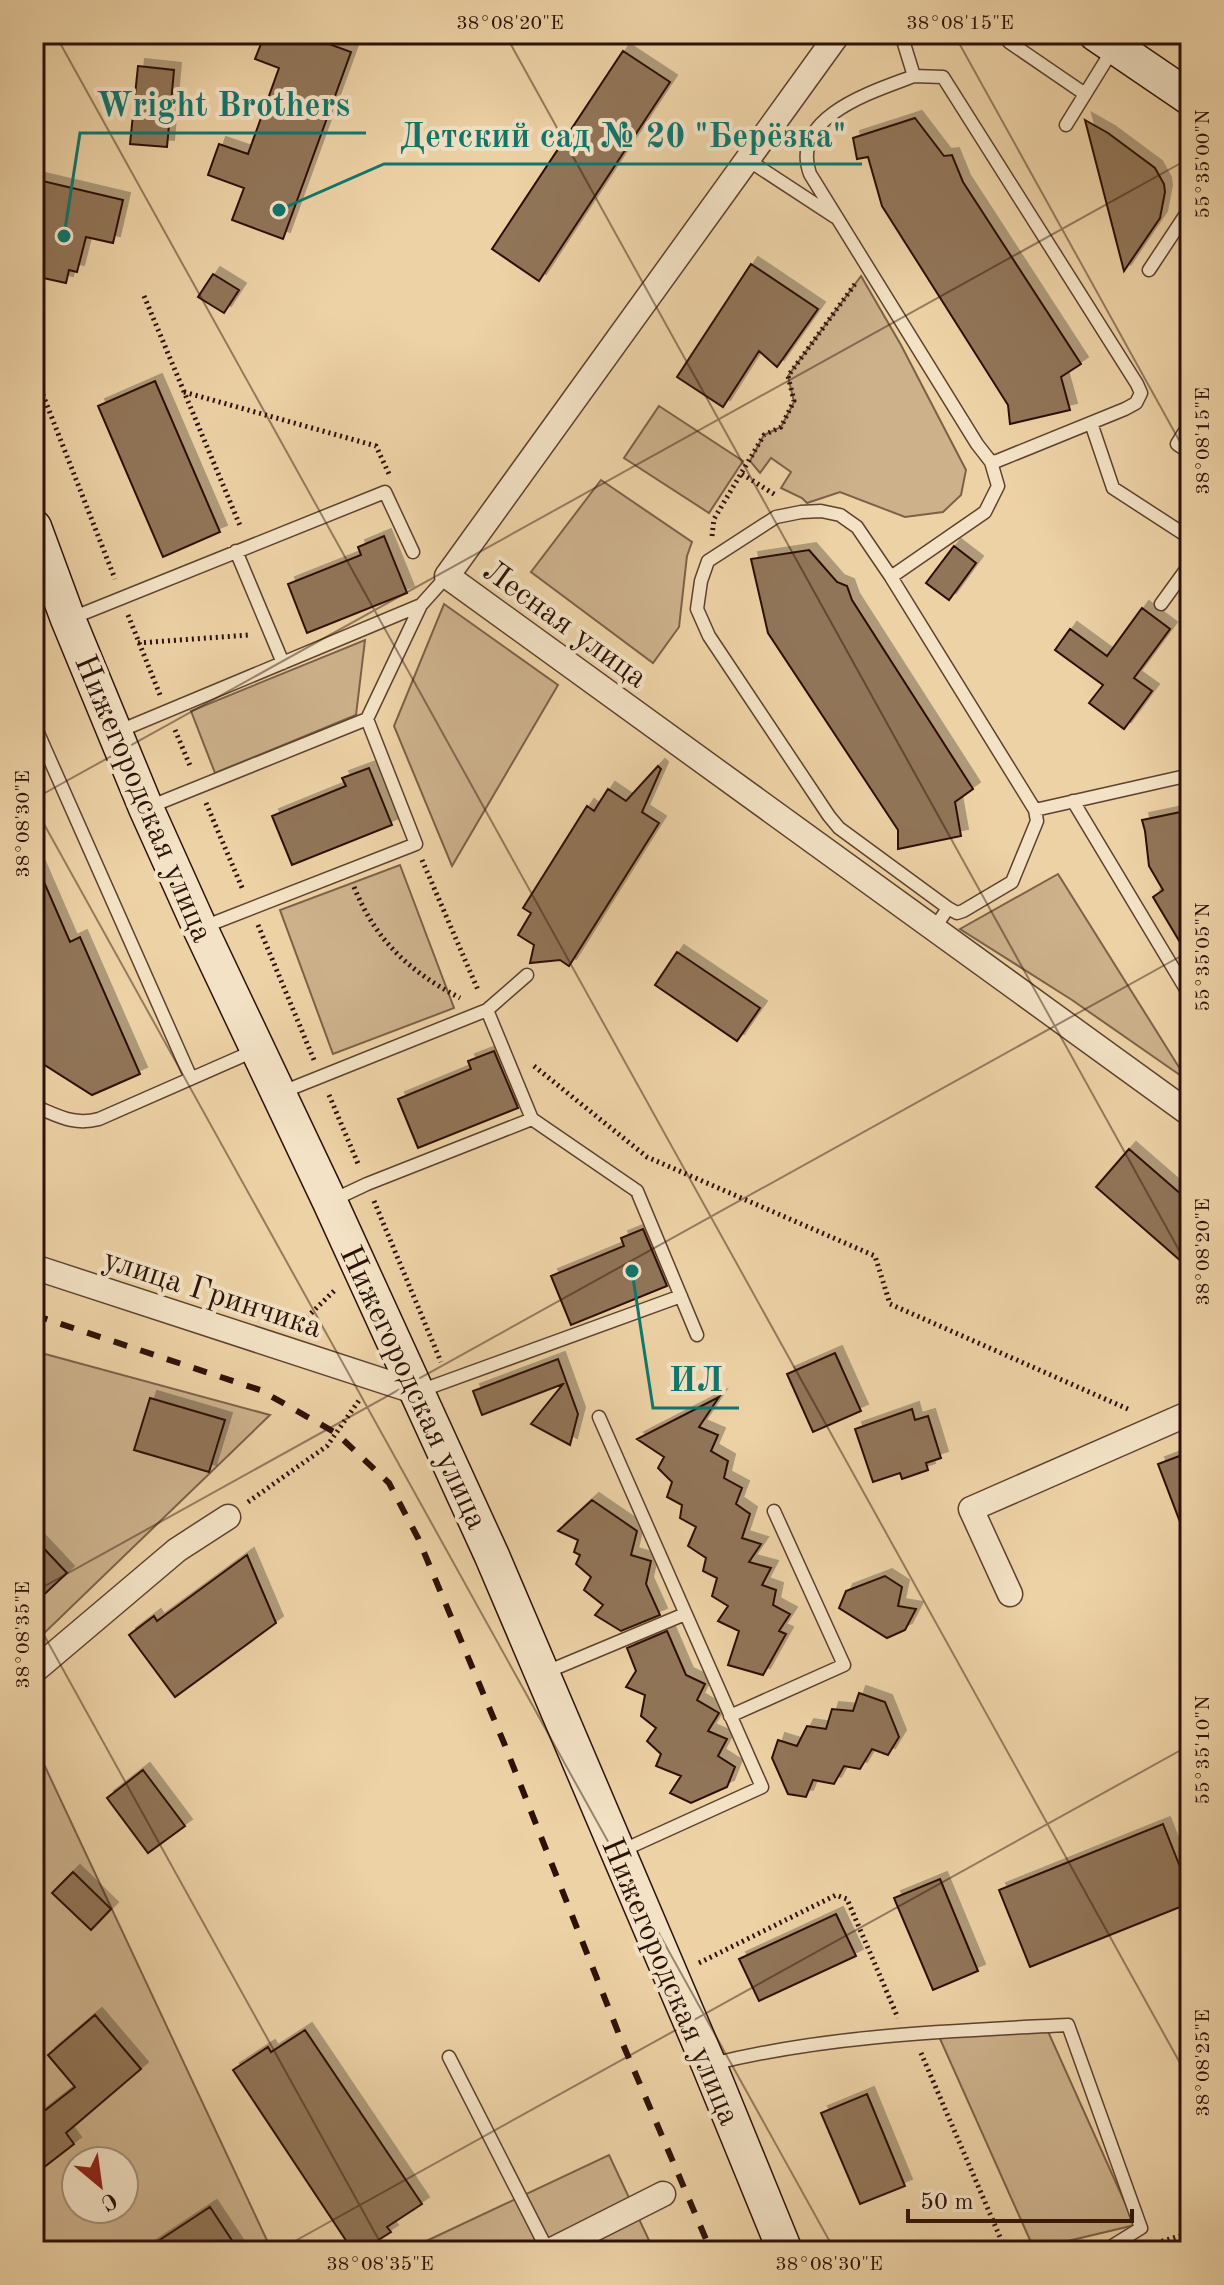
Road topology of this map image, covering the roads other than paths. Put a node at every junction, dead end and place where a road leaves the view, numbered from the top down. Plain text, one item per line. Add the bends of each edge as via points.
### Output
1 (838, 34) edge
2 (901, 34) edge
3 (1105, 40) edge
4 (1009, 42) dead end
5 (914, 76) junction
6 (1085, 94) junction
7 (1190, 98) edge
8 (1066, 125) dead end
9 (748, 160) junction
10 (1190, 208) edge
11 (838, 219) junction
12 (1149, 270) dead end
13 (1091, 423) junction
14 (1190, 423) edge
15 (1190, 453) edge
16 (991, 462) junction
17 (34, 527) edge
18 (1190, 538) edge
19 (242, 549) junction
20 (413, 552) dead end
21 (1190, 564) edge
22 (447, 576) junction
23 (891, 577) junction
24 (1161, 604) dead end
25 (421, 605) junction
26 (68, 619) junction
27 (283, 663) junction
28 (367, 719) junction
29 (34, 724) edge
30 (114, 733) junction
31 (1190, 775) edge
32 (1073, 801) junction
33 (146, 808) junction
34 (1035, 810) junction
35 (948, 908) junction
36 (200, 928) junction
37 (934, 929) junction
38 (527, 975) dead end
39 (1190, 996) edge
40 (487, 1010) junction
41 (256, 1050) junction
42 (191, 1078) junction
43 (277, 1094) junction
44 (34, 1106) edge
45 (1190, 1114) edge
46 (532, 1119) junction
47 (330, 1202) junction
48 (34, 1267) edge
49 (681, 1296) junction
50 (697, 1335) dead end
51 (417, 1392) junction
52 (1190, 1413) edge
53 (599, 1417) dead end
54 (774, 1511) dead end
55 (228, 1517) road end
56 (1010, 1594) dead end
57 (685, 1614) junction
58 (34, 1671) edge
59 (542, 1674) junction
60 (730, 1716) junction
61 (618, 1852) junction
62 (449, 2057) dead end
63 (709, 2065) junction
64 (663, 2194) dead end
65 (549, 2251) edge
66 (785, 2251) edge
67 (1104, 2251) edge

1 - 9 street, Лесная улица
2 - 5 lane
3 - 6 lane
3 - 7 street
4 - 6 lane
5 - 11 lane via 852,100 818,127 809,143 805,153 810,174
5 - 13 lane via 943,77 1137,384 1141,393 1136,403
6 - 8 lane
9 - 11 lane
9 - 22 street, Лесная улица
10 - 12 lane
11 - 16 lane
13 - 16 lane
13 - 18 lane via 1113,488
14 - 15 lane via 1177,444
16 - 23 lane via 998,486 985,512
17 - 26 street, Нижегородская улица
19 - 20 lane via 385,492
19 - 26 lane
19 - 27 lane
21 - 24 lane
22 - 25 lane
22 - 37 street, Лесная улица
23 - 34 lane
23 - 35 lane via 857,527 840,515 801,512 776,517 708,561 697,609 709,636 839,828
25 - 27 lane
25 - 28 lane
26 - 30 street, Нижегородская улица
27 - 30 lane
28 - 33 lane
28 - 36 lane via 416,844
29 - 42 lane
30 - 33 street, Нижегородская улица
31 - 32 lane
32 - 34 lane
32 - 39 lane
33 - 36 street, Нижегородская улица
34 - 35 lane via 1037,821 1012,882 963,911
35 - 37 lane
36 - 41 street, Нижегородская улица
37 - 45 street, Лесная улица
38 - 40 lane
40 - 43 lane
40 - 46 lane
41 - 42 lane
41 - 43 street, Нижегородская улица
42 - 44 lane via 84,1123
43 - 47 street, Нижегородская улица
46 - 47 lane
46 - 49 lane via 637,1191
47 - 51 street, Нижегородская улица
48 - 51 street, улица Гринчика
49 - 50 lane
49 - 51 lane
51 - 59 street, Нижегородская улица
52 - 56 street via 971,1509
53 - 57 lane
54 - 60 lane via 844,1665
55 - 58 street via 177,1550
57 - 59 lane
57 - 60 lane
59 - 61 street, Нижегородская улица
60 - 61 lane via 762,1787
61 - 63 street, Нижегородская улица
62 - 65 lane
63 - 66 street, Нижегородская улица
63 - 67 lane via 909,2033 1068,2025 1141,2228
64 - 65 street

